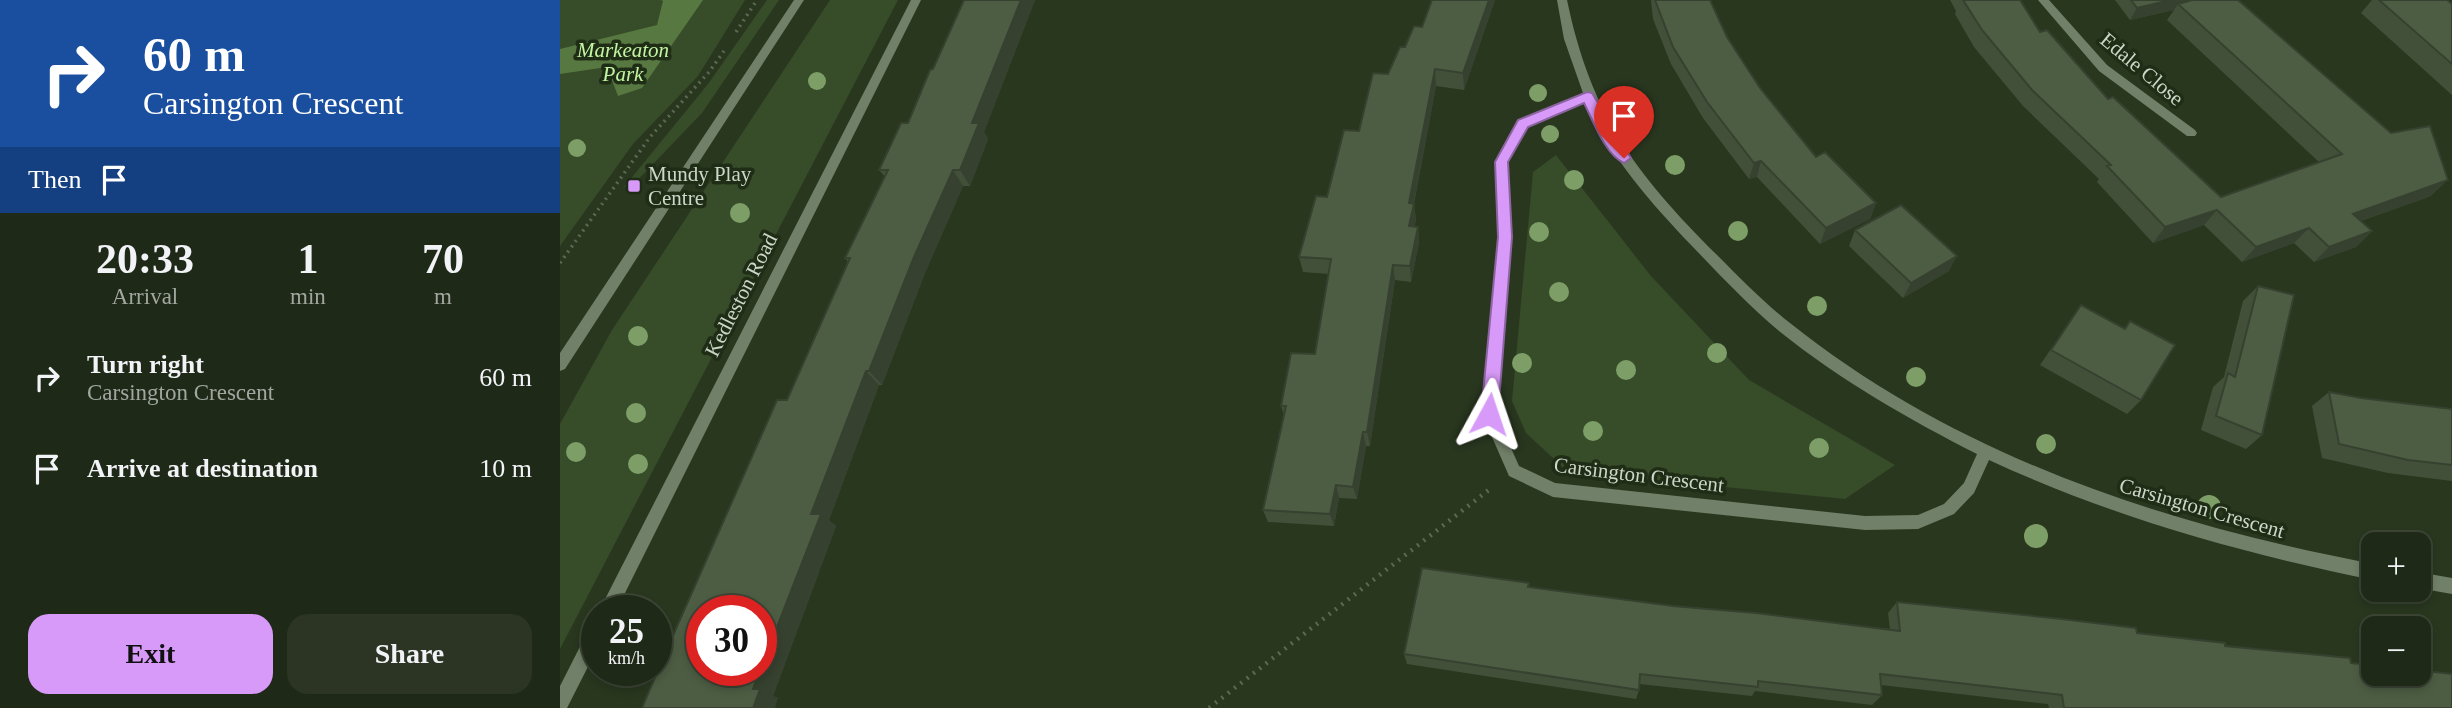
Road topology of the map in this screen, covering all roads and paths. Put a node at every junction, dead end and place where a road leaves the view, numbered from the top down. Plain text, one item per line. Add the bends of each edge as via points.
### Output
1 (757, 0) edge
2 (799, 0) edge
3 (916, 0) edge
4 (1562, 0) edge
5 (2043, 0) edge
6 (1587, 96) junction
7 (2191, 133) dead end
8 (560, 263) edge
9 (560, 365) edge
10 (1986, 450) junction
11 (1514, 471) junction
12 (2361, 569) edge
13 (2431, 582) edge
14 (2452, 586) edge
15 (615, 595) edge
16 (581, 663) edge
17 (560, 704) edge
18 (1209, 708) edge

1 - 8 path via 709,72 650,137
2 - 9 street
3 - 15 street, Kedleston Road
4 - 6 street, Carsington Crescent
5 - 7 street, Edale Close via 2103,68
6 - 10 street, Carsington Crescent via 1611,141 1673,219 1793,334 1873,389
6 - 11 street via 1523,123 1502,162 1505,237 1489,414
10 - 11 street, Carsington Crescent via 1969,488 1949,509 1918,522 1864,523 1553,490
10 - 12 street, Carsington Crescent via 2135,513 2216,538
11 - 18 path
13 - 14 street
16 - 17 street

